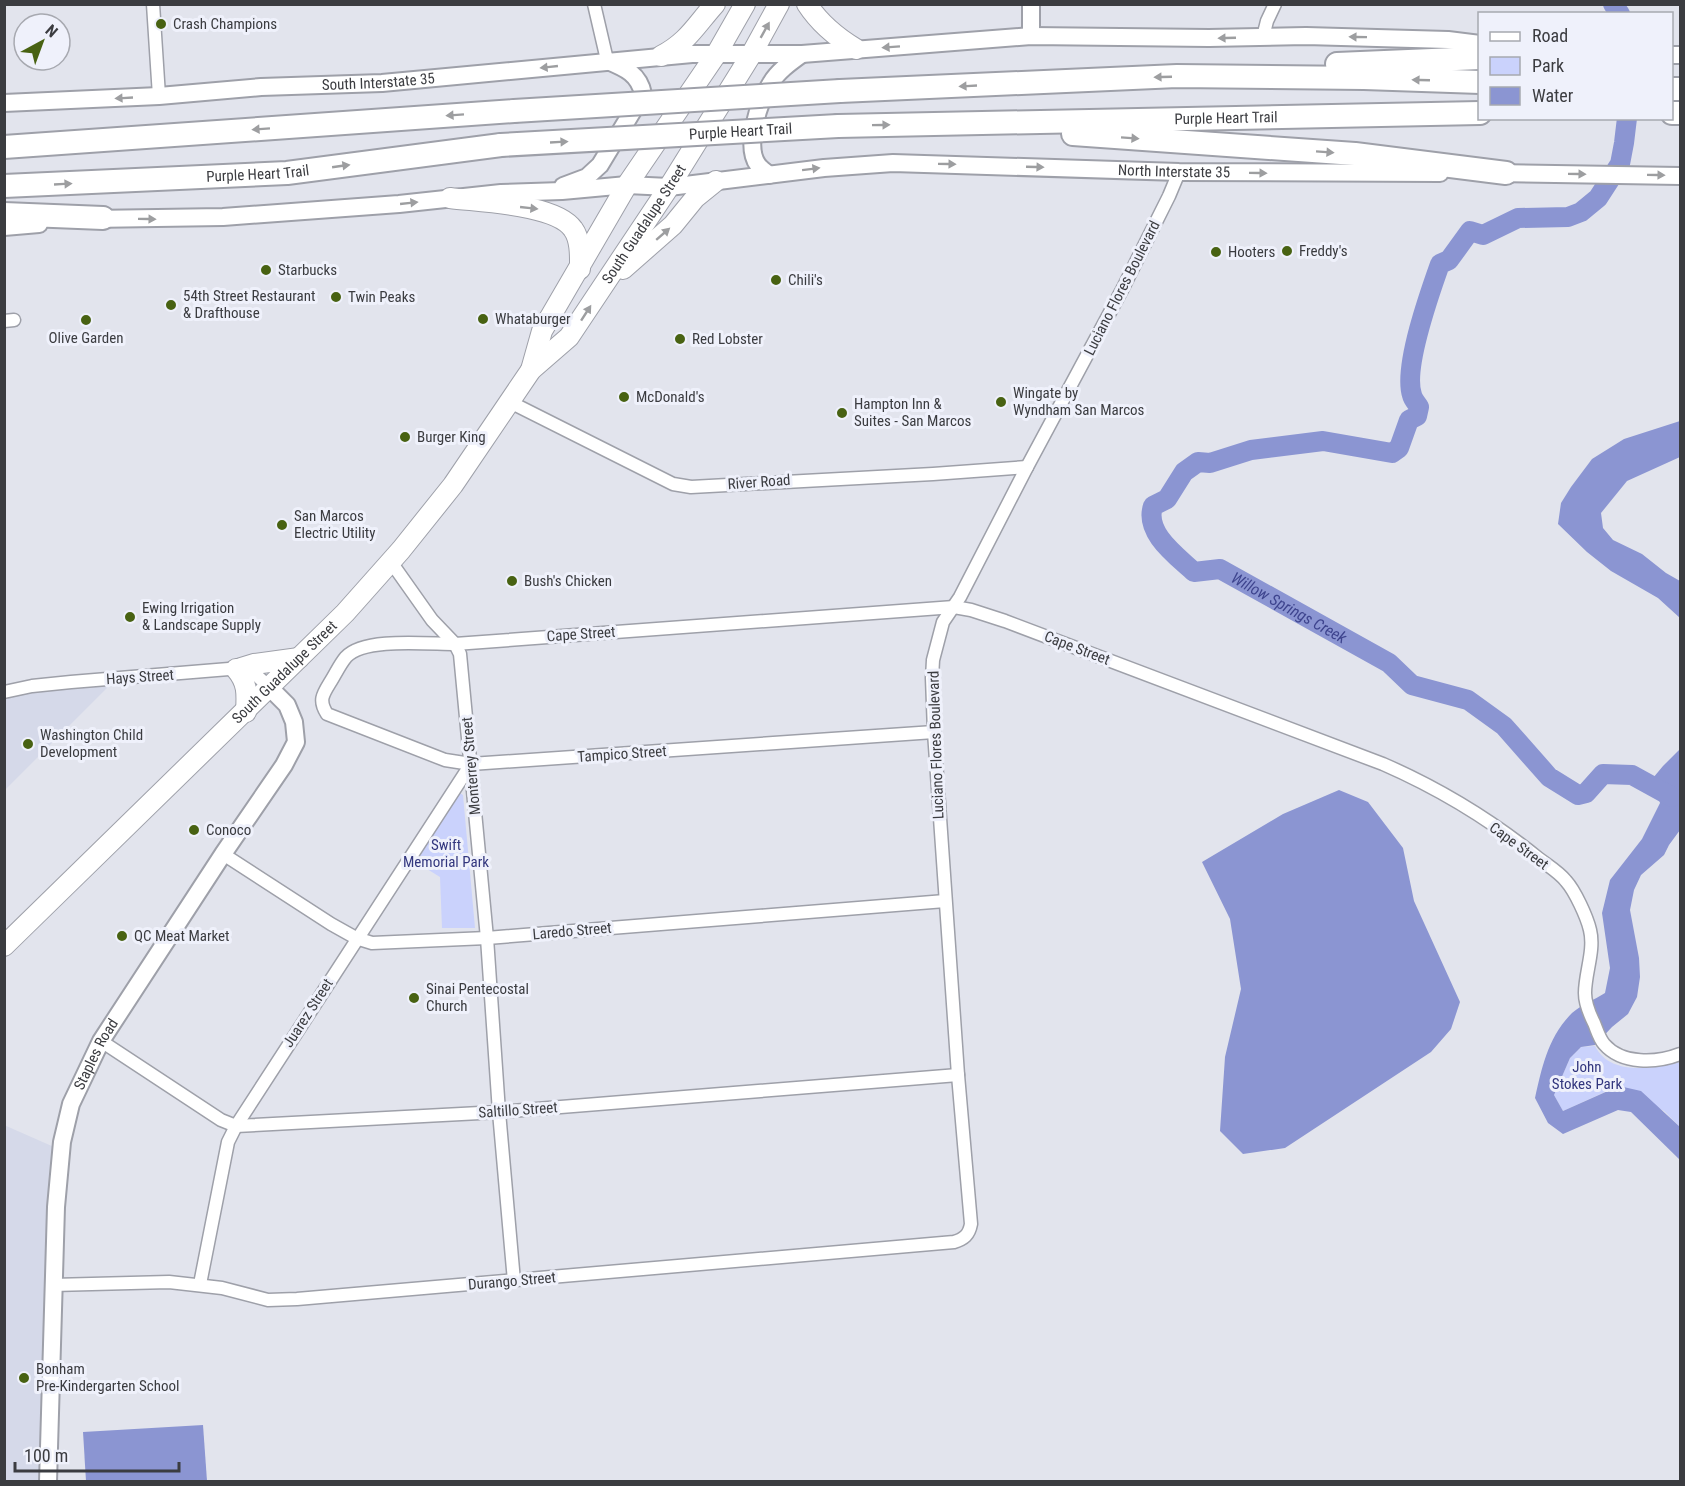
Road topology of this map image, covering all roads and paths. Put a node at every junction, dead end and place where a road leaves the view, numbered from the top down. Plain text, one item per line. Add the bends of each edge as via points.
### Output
1 (153, 4) edge
2 (594, 4) edge
3 (715, 4) edge
4 (745, 4) edge
5 (779, 4) edge
6 (807, 4) edge
7 (1031, 4) edge
8 (1275, 4) edge
9 (1031, 36) junction
10 (1263, 37) junction
11 (1478, 44) edge
12 (856, 49) junction
13 (717, 53) junction
14 (802, 54) junction
15 (751, 55) junction
16 (661, 56) junction
17 (1478, 58) edge
18 (607, 60) junction
19 (1193, 77) junction
20 (1478, 82) edge
21 (159, 96) junction
22 (4, 104) edge
23 (1478, 113) edge
24 (925, 124) junction
25 (4, 132) edge
26 (129, 138) junction
27 (4, 147) edge
28 (1179, 172) junction
29 (1515, 173) junction
30 (769, 175) junction
31 (1680, 176) edge
32 (716, 181) junction
33 (627, 185) junction
34 (4, 186) edge
35 (669, 187) junction
36 (546, 192) junction
37 (450, 198) junction
38 (4, 214) edge
39 (103, 218) junction
40 (4, 227) edge
41 (580, 269) junction
42 (603, 286) junction
43 (531, 370) junction
44 (510, 402) junction
45 (1027, 467) junction
46 (391, 562) junction
47 (954, 607) junction
48 (455, 644) junction
49 (299, 658) junction
50 (239, 668) junction
51 (270, 688) junction
52 (4, 692) edge
53 (322, 707) joint
54 (246, 712) junction
55 (934, 732) junction
56 (471, 764) junction
57 (223, 854) junction
58 (945, 901) junction
59 (356, 938) junction
60 (487, 938) junction
61 (4, 945) edge
62 (101, 1041) junction
63 (1680, 1054) edge
64 (958, 1075) junction
65 (499, 1112) junction
66 (236, 1126) junction
67 (969, 1233) joint
68 (514, 1281) junction
69 (53, 1284) junction
70 (200, 1284) junction
71 (48, 1482) edge

1 - 21 street
2 - 18 street
3 - 16 main road via 685,40
4 - 13 main road, South Guadalupe Street
15 -> 5 main road, South Guadalupe Street
6 - 12 main road via 833,34
7 - 9 main road
8 - 10 street
10 -> 9 main road
9 -> 12 main road
11 -> 10 main road
12 - 14 main road
13 - 15 main road, South Interstate 35
13 - 16 main road, South Interstate 35
13 - 33 main road, South Guadalupe Street
14 - 15 main road
14 - 30 main road via 771,83 755,118 753,150 757,164
15 - 35 main road, South Guadalupe Street
16 - 18 main road, South Interstate 35
17 - 19 highway via 1319,65
18 -> 21 main road, South Interstate 35 via 382,83 261,87
18 - 36 main road via 634,75 643,94 600,165 587,177
20 -> 19 highway
19 -> 26 highway, bridge via 840,91
21 -> 22 main road, South Interstate 35
23 - 24 highway, Purple Heart Trail
24 -> 29 highway via 1355,154
34 -> 24 highway, Purple Heart Trail, bridge via 287,173 501,145
25 - 26 highway
26 - 27 highway
28 -> 29 main road, North Interstate 35
30 -> 28 main road, North Interstate 35 via 893,163
28 - 45 street, Luciano Flores Boulevard via 1123,288
29 -> 31 main road, North Interstate 35
30 - 32 main road, North Interstate 35
32 - 35 main road, North Interstate 35
42 -> 32 main road
33 - 35 main road
33 - 36 main road
33 - 41 main road, South Guadalupe Street
35 - 42 main road, South Guadalupe Street
36 - 37 main road
39 -> 37 main road via 223,217
37 -> 41 main road via 539,209 557,215 573,229
38 - 39 highway
39 - 40 main road
41 - 43 main road, South Guadalupe Street via 542,331
43 -> 42 main road, South Guadalupe Street via 569,337
43 - 44 main road, South Guadalupe Street
44 - 45 street, River Road via 673,484 691,487
44 - 46 main road, South Guadalupe Street via 440,502
45 - 47 street, Luciano Flores Boulevard
46 - 48 street via 432,620
46 - 49 main road, South Guadalupe Street
47 - 48 street, Cape Street
47 - 55 street, Luciano Flores Boulevard via 943,622 933,660
47 - 63 street, Cape Street via 1005,621 1383,764 1463,806 1566,881 1576,897 1590,931 1585,997 1603,1043 1614,1053 1632,1059 1651,1061
48 - 53 street, Cape Street via 360,647 346,656 323,694
48 - 56 street, Monterrey Street via 460,654
49 - 50 main road
49 - 51 main road, South Guadalupe Street
50 - 51 street via 254,673
50 - 52 street, Hays Street via 51,684
50 - 54 main road via 247,688
51 - 54 main road, South Guadalupe Street
51 - 57 main road, Staples Road via 287,705 296,742
53 - 56 street, Tampico Street via 338,719 445,760
54 - 61 main road, South Guadalupe Street
55 - 56 street, Tampico Street
55 - 58 street, Luciano Flores Boulevard
56 - 59 street, Juarez Street
56 - 60 street, Monterrey Street
57 - 59 street, Laredo Street
57 - 62 main road, Staples Road
58 - 60 street, Laredo Street
58 - 64 street, Luciano Flores Boulevard
59 - 60 street, Laredo Street via 372,943
59 - 66 street, Juarez Street
60 - 65 street, Monterrey Street
62 - 66 street
62 - 69 main road, Staples Road via 71,1104 62,1142
64 - 65 street, Saltillo Street
64 - 67 street, Luciano Flores Boulevard
65 - 66 street, Saltillo Street
65 - 68 street, Monterrey Street
66 - 70 street, Juarez Street via 228,1142
67 - 68 street, Durango Street via 954,1242
68 - 70 street, Durango Street via 268,1300
69 - 70 street, Durango Street
69 - 71 main road, Staples Road

